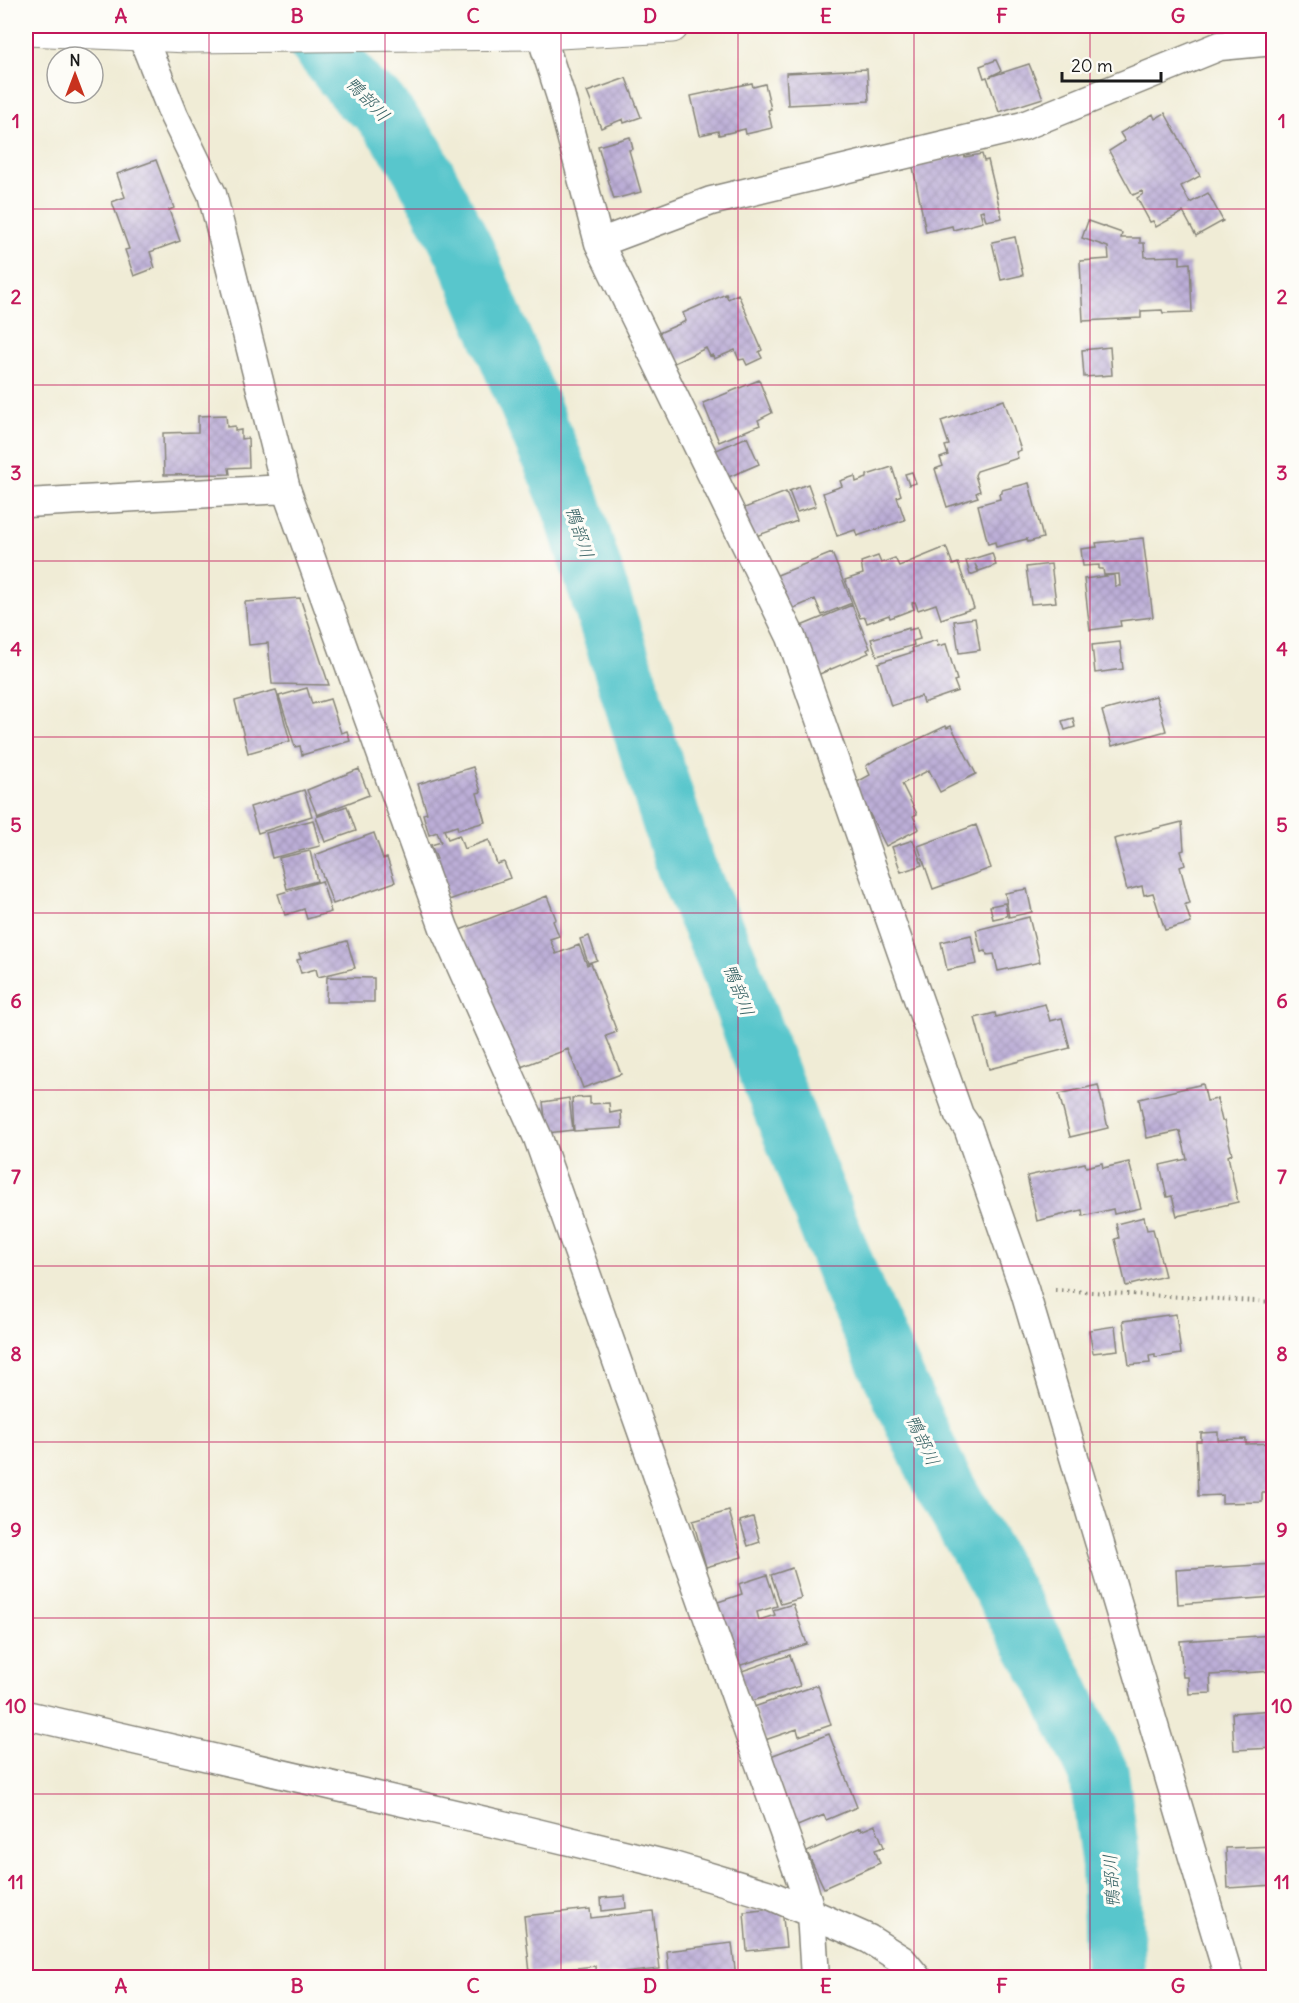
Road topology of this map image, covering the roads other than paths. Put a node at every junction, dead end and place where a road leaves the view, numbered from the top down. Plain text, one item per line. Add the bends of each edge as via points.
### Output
1 (672, 26) edge
2 (26, 29) edge
3 (140, 30) edge
4 (533, 31) edge
5 (1274, 41) edge
6 (599, 243) junction
7 (286, 489) junction
8 (26, 503) edge
9 (26, 1714) edge
10 (811, 1913) junction
11 (815, 1977) edge
12 (917, 1977) edge
13 (1229, 1977) edge

1 - 4 main road
2 - 3 main road
3 - 4 main road via 188,36
3 - 7 street via 174,116 212,194
4 - 6 street via 561,97
5 - 6 street via 1220,46 1023,126 711,201
6 - 13 street via 791,637 1024,1289
7 - 8 street
7 - 10 street via 444,928 538,1138
9 - 10 street via 673,1866 770,1895
10 - 11 street
10 - 12 street via 869,1939 902,1960

